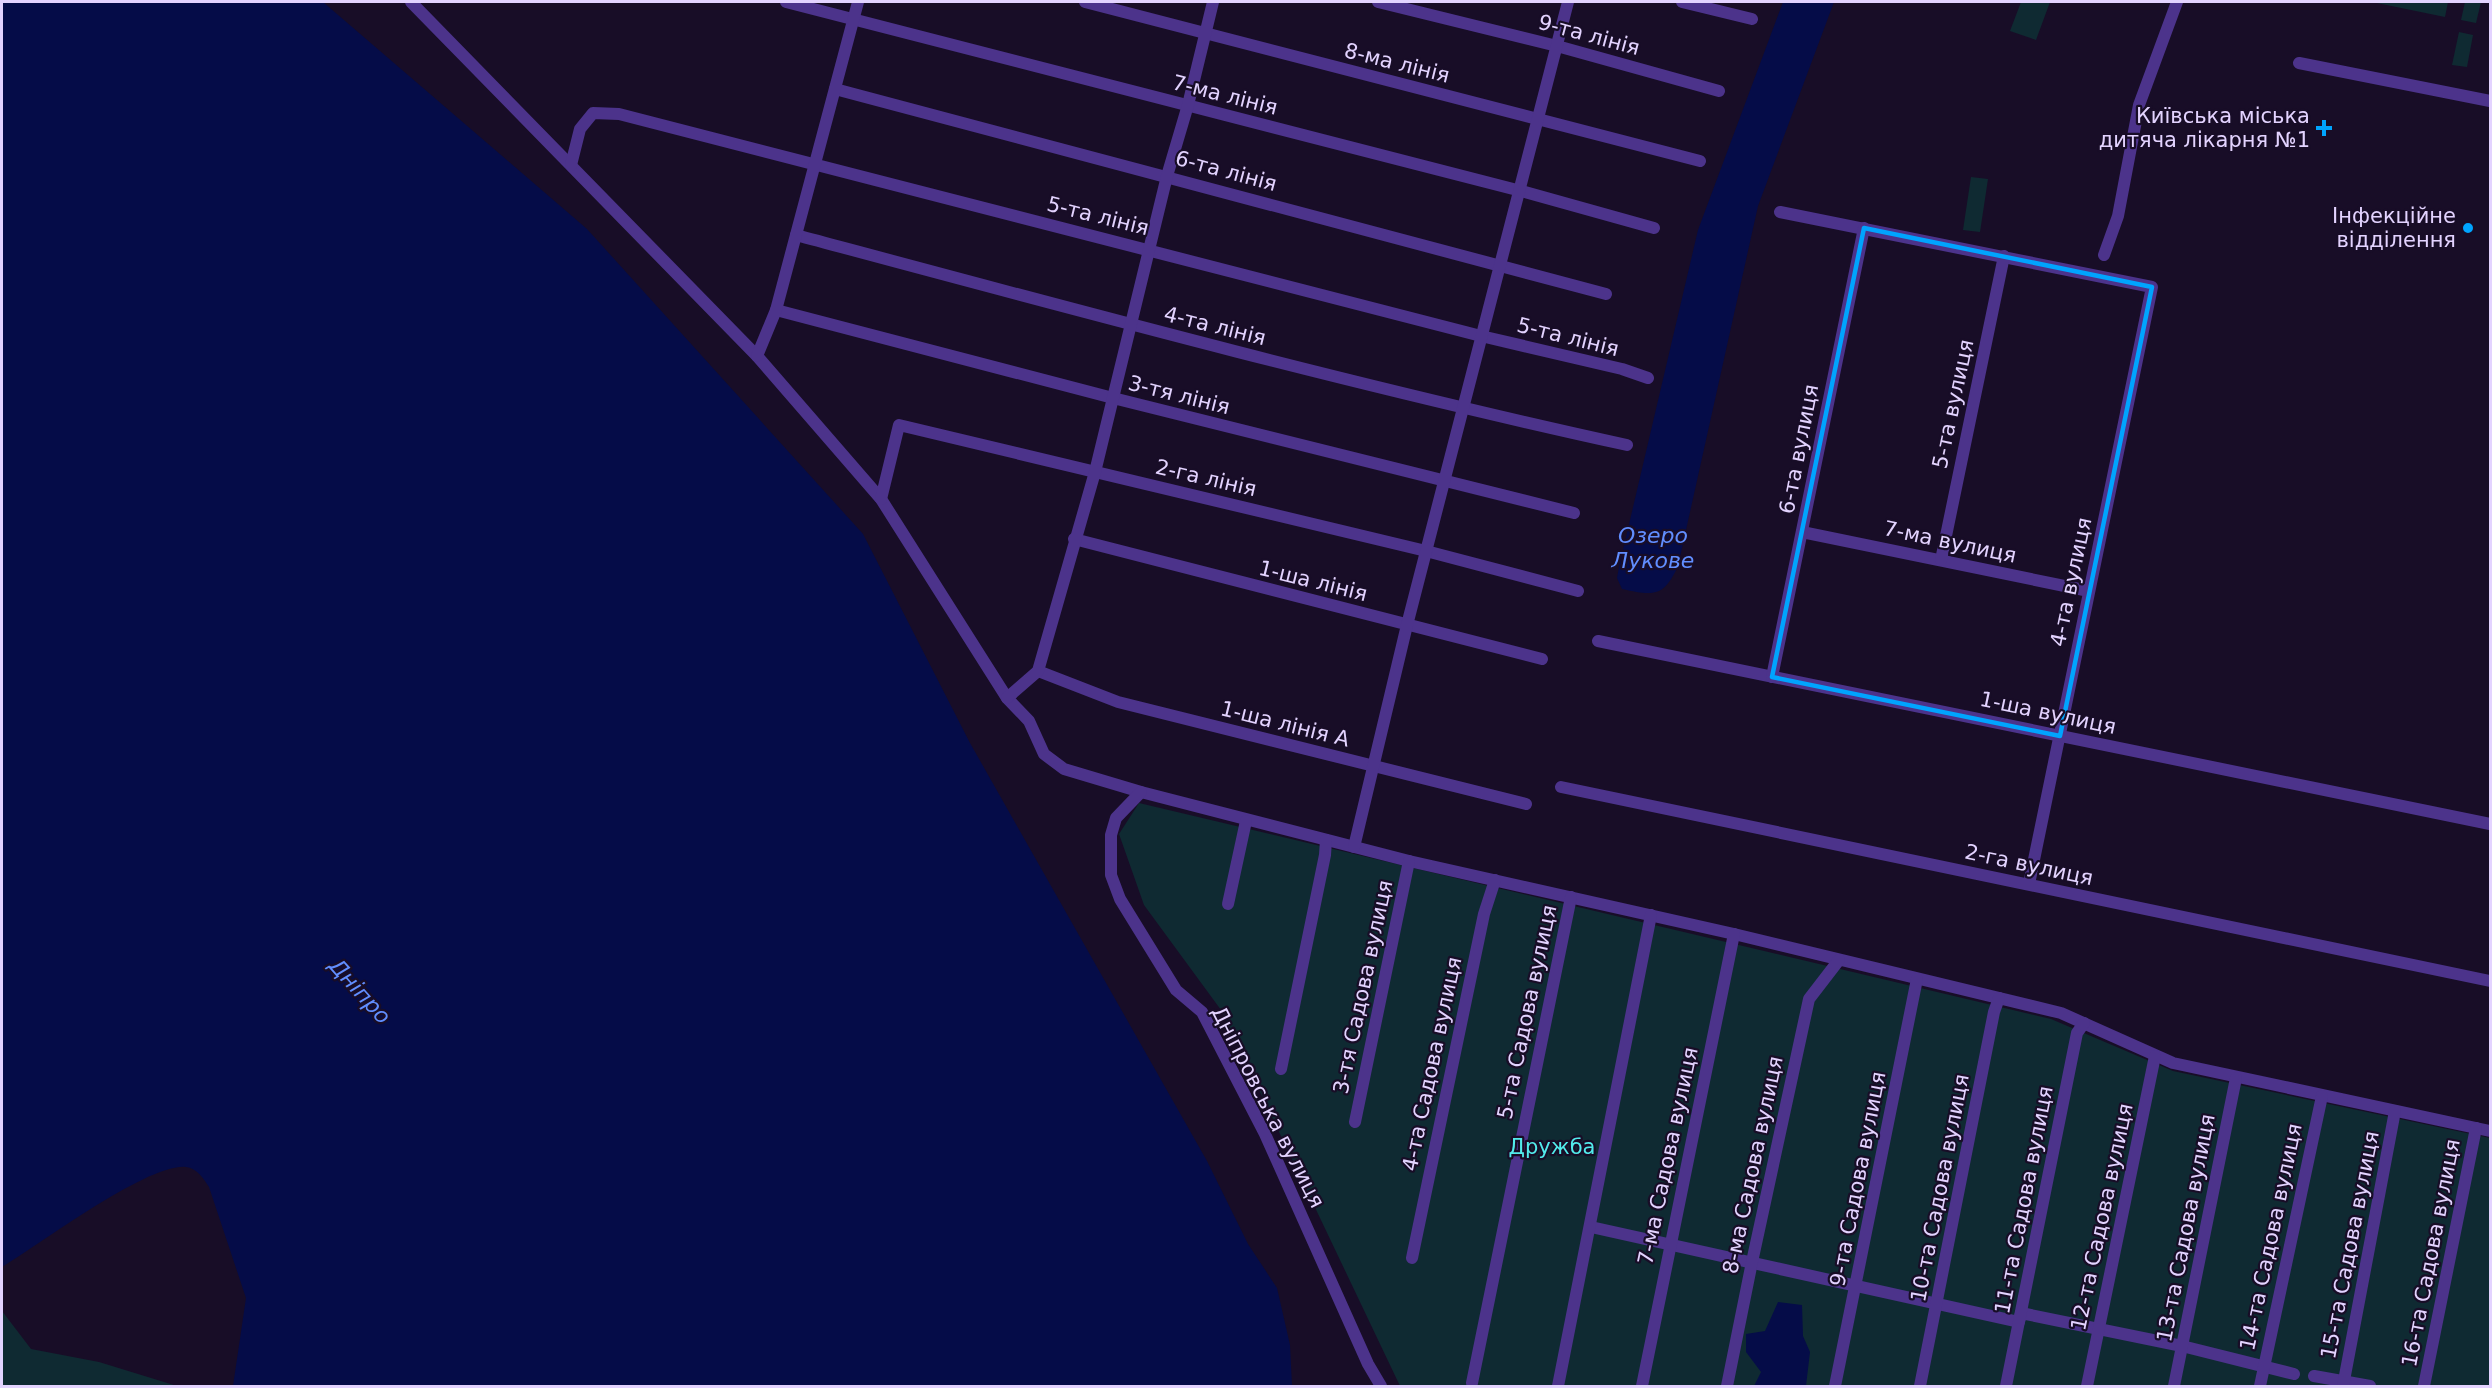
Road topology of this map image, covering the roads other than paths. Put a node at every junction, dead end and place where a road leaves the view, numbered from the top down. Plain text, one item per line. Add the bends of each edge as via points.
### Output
1 (411, 2) edge
2 (786, 2) edge
3 (858, 2) edge
4 (1085, 2) edge
5 (1213, 2) edge
6 (1378, 2) edge
7 (1568, 2) edge
8 (1682, 2) edge
9 (2177, 2) edge
10 (853, 19) junction
11 (1752, 20) dead end
12 (1205, 34) junction
13 (1557, 46) junction
14 (2299, 63) dead end
15 (835, 89) junction
16 (1719, 91) dead end
17 (2490, 101) edge
18 (1188, 105) junction
19 (1539, 120) junction
20 (1700, 161) dead end
21 (814, 164) junction
22 (571, 165) junction
23 (1167, 176) junction
24 (1521, 191) junction
25 (1780, 212) dead end
26 (1654, 228) dead end
27 (1864, 228) junction
28 (796, 236) junction
29 (1149, 249) junction
30 (2104, 255) dead end
31 (2004, 256) junction
32 (1501, 264) junction
33 (1606, 294) dead end
34 (776, 310) junction
35 (1131, 325) junction
36 (1481, 336) junction
37 (757, 356) junction
38 (1648, 378) dead end
39 (1113, 398) junction
40 (1463, 410) junction
41 (1627, 445) dead end
42 (1095, 472) junction
43 (1444, 482) junction
44 (880, 499) junction
45 (1574, 513) dead end
46 (1802, 532) junction
47 (1074, 539) junction
48 (1426, 551) junction
49 (1941, 560) junction
50 (1578, 591) dead end
51 (2089, 591) junction
52 (1407, 626) junction
53 (1598, 641) dead end
54 (1542, 659) dead end
55 (1038, 672) junction
56 (1772, 677) junction
57 (1007, 698) junction
58 (2060, 736) junction
59 (1373, 766) junction
60 (1560, 787) dead end
61 (1141, 792) junction
62 (1526, 804) dead end
63 (1246, 821) junction
64 (2490, 824) edge
65 (1326, 840) junction
66 (1354, 847) junction
67 (1409, 861) junction
68 (1495, 880) junction
69 (2028, 884) junction
70 (1571, 897) junction
71 (1228, 904) dead end
72 (1651, 915) junction
73 (1734, 934) junction
74 (1839, 960) junction
75 (1917, 979) junction
76 (2490, 981) edge
77 (1999, 998) junction
78 (2084, 1023) junction
79 (2155, 1056) junction
80 (1281, 1069) dead end
81 (2236, 1078) junction
82 (2322, 1096) junction
83 (2395, 1111) junction
84 (1355, 1122) dead end
85 (2476, 1128) junction
86 (2490, 1131) edge
87 (1591, 1227) junction
88 (1670, 1244) junction
89 (1412, 1258) dead end
90 (1752, 1262) junction
91 (1857, 1286) junction
92 (1938, 1304) junction
93 (2020, 1317) junction
94 (2098, 1329) junction
95 (2182, 1346) junction
96 (2263, 1368) junction
97 (2294, 1374) dead end
98 (2314, 1376) dead end
99 (1472, 1383) dead end
100 (2344, 1384) edge
101 (1381, 1386) edge
102 (1558, 1386) edge
103 (1642, 1386) edge
104 (1727, 1386) edge
105 (1836, 1386) edge
106 (1920, 1386) edge
107 (2006, 1386) edge
108 (2087, 1386) edge
109 (2174, 1386) edge
110 (2260, 1386) edge
111 (2370, 1386) edge
112 (2424, 1386) edge

1 - 22 street
2 - 10 street, 7-ма лінія
3 - 10 street
4 - 12 street, 8-ма лінія
5 - 12 street
6 - 13 street, 9-та лінія
7 - 13 street
8 - 11 street
9 - 30 street via 2139,105 2118,216
10 - 15 street
10 - 18 street, 7-ма лінія
12 - 18 street
12 - 19 street, 8-ма лінія
13 - 16 street, 9-та лінія
13 - 19 street
14 - 17 street
15 - 21 street
15 - 23 street, 6-та лінія
18 - 23 street
18 - 24 street, 7-ма лінія
19 - 20 street, 8-ма лінія
19 - 24 street
21 - 22 street, 5-та лінія via 619,114 593,113 580,129
21 - 28 street
21 - 29 street, 5-та лінія
22 - 37 street
23 - 29 street
23 - 32 street, 6-та лінія
24 - 26 street, 7-ма лінія
24 - 32 street
25 - 27 street
27 - 31 street
27 - 46 street, 6-та вулиця
28 - 34 street
28 - 35 street, 4-та лінія
29 - 35 street
29 - 36 street, 5-та лінія
31 - 49 street, 5-та вулиця
31 - 51 street, 4-та вулиця via 2152,287
32 - 33 street, 6-та лінія
32 - 36 street
34 - 37 street
34 - 39 street, 3-тя лінія
35 - 39 street
35 - 40 street, 4-та лінія
36 - 38 street, 5-та лінія
36 - 40 street
37 - 44 street
39 - 42 street
39 - 43 street, 3-тя лінія
40 - 41 street, 4-та лінія
40 - 43 street
42 - 44 street, 2-га лінія via 899,425
42 - 47 street
42 - 48 street, 2-га лінія
43 - 45 street, 3-тя лінія
43 - 48 street
44 - 57 street
46 - 49 street, 7-ма вулиця
46 - 56 street, 6-та вулиця
47 - 52 street, 1-ша лінія
47 - 55 street
48 - 50 street, 2-га лінія
48 - 52 street
49 - 51 street, 7-ма вулиця
51 - 58 street, 4-та вулиця
52 - 54 street, 1-ша лінія
52 - 59 street
53 - 56 street, 1-ша вулиця
55 - 57 street
55 - 59 street, 1-ша лінія А via 1118,702
56 - 58 street, 1-ша вулиця
57 - 61 street via 1029,721 1044,754 1064,769
58 - 64 street, 1-ша вулиця
58 - 69 street, 4-та вулиця
59 - 62 street, 1-ша лінія А
59 - 66 street
60 - 69 street, 2-га вулиця
61 - 63 street
61 - 101 street, Дніпровська вулиця via 1116,819 1110,835 1111,875 1120,899 1176,990 1202,1012 1265,1134
63 - 65 street
63 - 71 street
65 - 66 street
65 - 80 street
66 - 67 street
67 - 68 street
67 - 84 street, 3-тя Садова вулиця
68 - 70 street
68 - 89 street, 4-та Садова вулиця via 1484,914
69 - 76 street, 2-га вулиця
70 - 72 street
70 - 99 street, 5-та Садова вулиця
72 - 73 street
72 - 87 street
73 - 74 street
73 - 88 street, 7-ма Садова вулиця
74 - 75 street
74 - 90 street, 8-ма Садова вулиця via 1809,999
75 - 77 street
75 - 91 street, 9-та Садова вулиця
77 - 78 street via 2061,1013
77 - 92 street, 10-та Садова вулиця
78 - 79 street
78 - 93 street, 11-та Садова вулиця via 2077,1033
79 - 81 street
79 - 94 street, 12-та Садова вулиця
81 - 82 street
81 - 95 street, 13-та Садова вулиця
82 - 83 street
82 - 96 street, 14-та Садова вулиця
83 - 85 street
83 - 100 street, 15-та Садова вулиця
85 - 86 street
85 - 112 street, 16-та Садова вулиця
87 - 88 street
87 - 102 street
88 - 90 street
88 - 103 street, 7-ма Садова вулиця
90 - 91 street
90 - 104 street, 8-ма Садова вулиця
91 - 92 street
91 - 105 street, 9-та Садова вулиця
92 - 93 street
92 - 106 street, 10-та Садова вулиця
93 - 94 street
93 - 107 street, 11-та Садова вулиця
94 - 95 street
94 - 108 street, 12-та Садова вулиця
95 - 96 street
95 - 109 street, 13-та Садова вулиця
96 - 97 street
96 - 110 street, 14-та Садова вулиця
98 - 100 street
100 - 111 street

